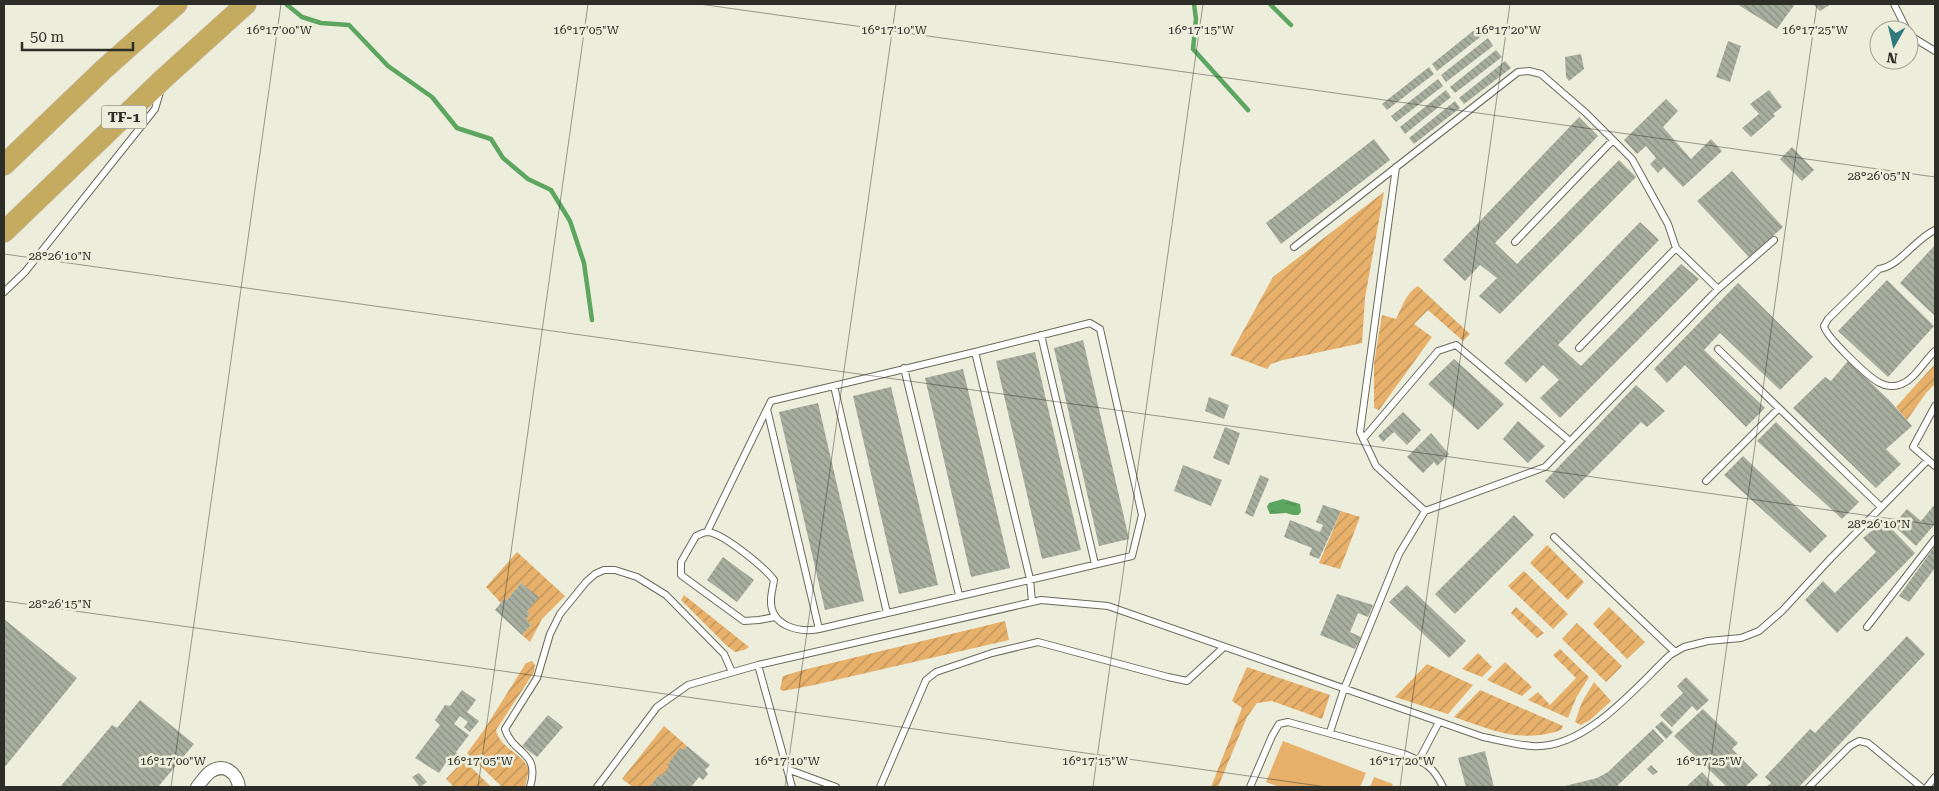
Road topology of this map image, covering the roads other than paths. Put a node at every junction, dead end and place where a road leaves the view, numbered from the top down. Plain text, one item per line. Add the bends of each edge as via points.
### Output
1 (177, 4) edge
2 (246, 4) edge
3 (1894, 4) edge
4 (1902, 20) edge
5 (1919, 41) edge
6 (1935, 51) edge
7 (162, 80) junction
8 (1613, 140) junction
9 (4, 165) edge
10 (1396, 167) junction
11 (1935, 230) edge
12 (4, 232) edge
13 (1774, 240) dead end
14 (1515, 242) dead end
15 (1294, 247) dead end
16 (1676, 248) junction
17 (1718, 288) junction
18 (4, 292) edge
19 (1041, 335) junction
20 (1579, 348) dead end
21 (1718, 349) dead end
22 (1935, 351) edge
23 (974, 352) junction
24 (904, 368) junction
25 (834, 386) junction
26 (1935, 406) edge
27 (1779, 408) junction
28 (767, 409) junction
29 (1363, 439) junction
30 (1570, 441) junction
31 (1928, 460) junction
32 (1935, 466) edge
33 (1706, 481) dead end
34 (1881, 507) junction
35 (1425, 511) junction
36 (707, 532) junction
37 (1554, 537) dead end
38 (1935, 539) edge
39 (1095, 564) junction
40 (1030, 579) junction
41 (960, 596) junction
42 (1032, 602) junction
43 (887, 613) junction
44 (775, 616) junction
45 (1867, 627) dead end
46 (819, 629) junction
47 (1224, 647) junction
48 (1675, 652) junction
49 (758, 665) junction
50 (732, 672) junction
51 (1344, 688) junction
52 (1439, 722) junction
53 (1330, 732) junction
54 (1418, 760) junction
55 (787, 769) junction
56 (1935, 777) edge
57 (197, 787) edge
58 (239, 787) edge
59 (530, 787) edge
60 (597, 787) edge
61 (792, 787) edge
62 (836, 787) edge
63 (880, 787) edge
64 (1250, 787) edge
65 (1443, 787) edge
66 (1809, 787) edge
67 (1921, 787) edge
68 (1927, 787) edge

1 - 9 highway
2 - 7 highway, TF-1
3 - 4 lane
5 - 6 lane
7 - 12 highway, TF-1
7 - 18 lane via 155,110 25,272
8 - 10 lane via 1541,74 1518,72
8 - 14 lane
8 - 16 lane via 1632,159 1668,224
10 - 15 lane
10 - 29 lane via 1360,432
11 - 22 lane via 1925,234 1888,268 1879,269 1824,326 1828,337 1880,384 1899,386
13 - 17 lane
16 - 17 lane
16 - 20 lane
17 - 30 lane
19 - 23 lane
19 - 39 lane
19 - 39 lane via 1090,323 1100,329 1142,515 1132,556
21 - 27 lane
23 - 24 lane
23 - 40 lane
24 - 25 lane
24 - 41 lane
25 - 28 lane via 771,401
25 - 43 lane
26 - 31 lane via 1913,447
27 - 33 lane
27 - 34 lane
28 - 36 lane
28 - 46 lane
29 - 30 lane via 1438,351 1456,345
29 - 35 lane via 1376,466
30 - 35 lane via 1545,467
31 - 32 lane
31 - 34 lane
34 - 48 lane via 1759,632 1741,638 1708,641
35 - 51 lane via 1398,554
36 - 44 lane via 722,537 774,580 770,602
36 - 44 lane via 696,536 681,562 681,575 744,621
37 - 48 lane
38 - 45 lane
39 - 40 lane
40 - 41 lane
40 - 42 lane
41 - 43 lane
42 - 47 lane via 1108,606
42 - 49 lane
43 - 46 lane
44 - 46 lane via 790,628 806,632
47 - 51 lane
47 - 63 lane via 1187,681 1038,642 936,672 926,680
48 - 52 lane via 1599,722 1556,744 1533,746 1483,737
49 - 50 lane
49 - 55 lane
50 - 59 lane via 724,654 666,595 623,572 604,570 595,574 560,614 550,634 538,678 505,729 507,738 529,758 533,768
50 - 60 lane via 688,685 657,707
51 - 52 lane
51 - 53 lane
52 - 54 lane
53 - 54 lane
53 - 64 lane via 1288,722 1280,724
54 - 65 lane via 1435,770
55 - 61 lane
55 - 62 lane
56 - 68 lane
57 - 58 street via 211,771 221,768 236,776
66 - 67 lane via 1859,741 1868,743

